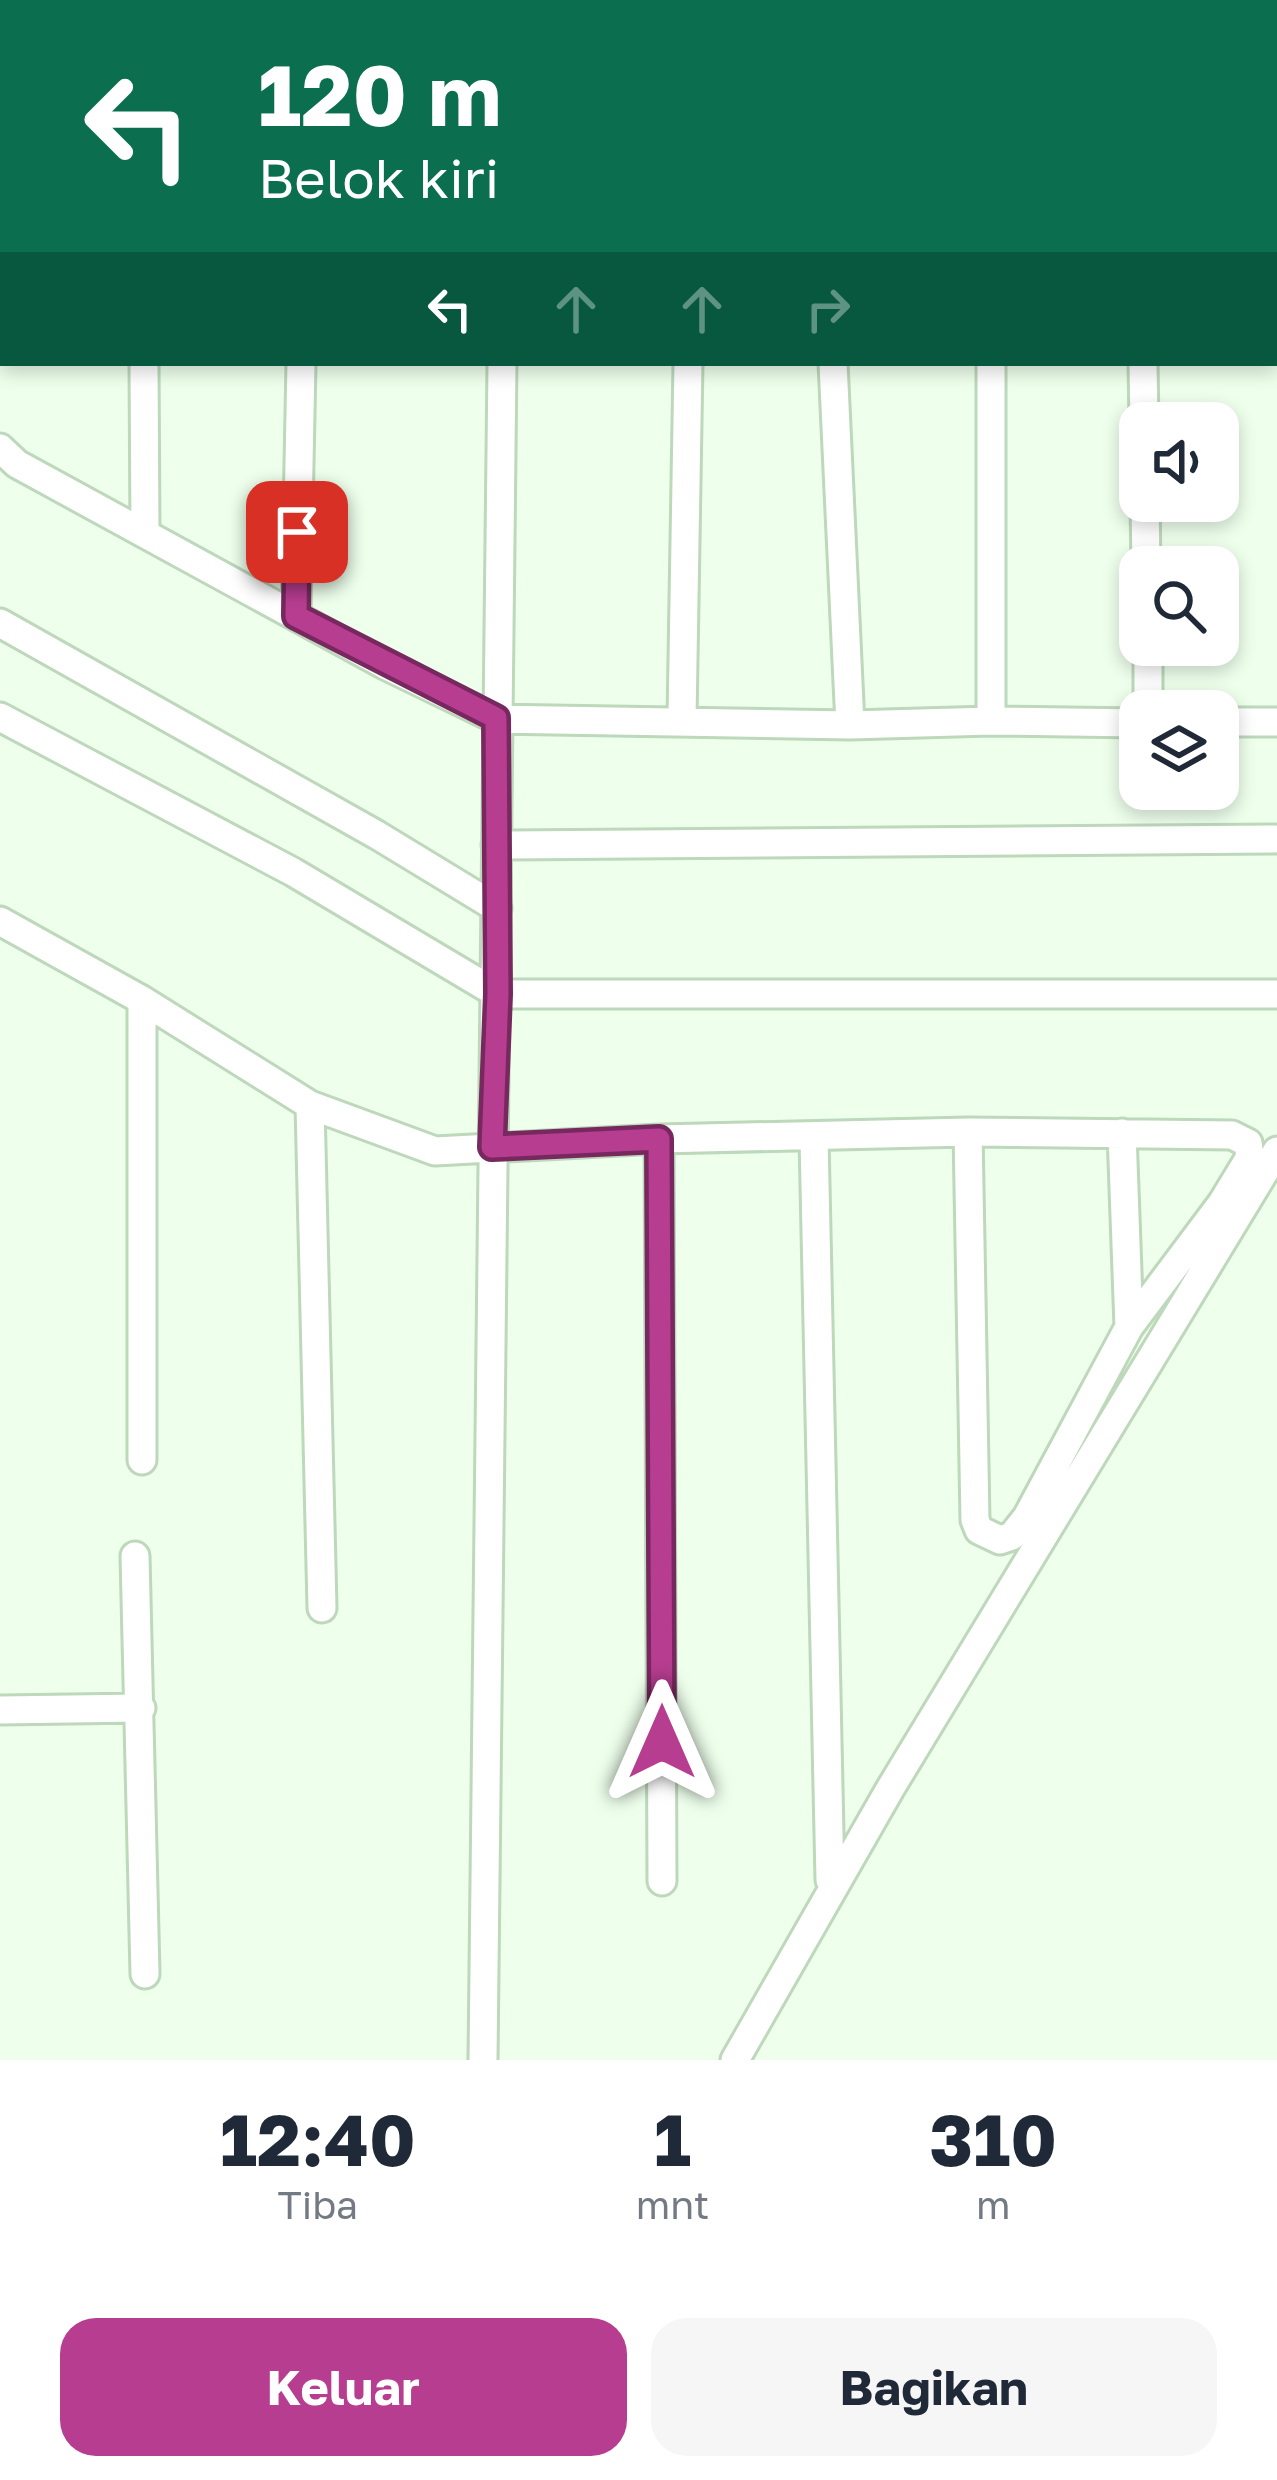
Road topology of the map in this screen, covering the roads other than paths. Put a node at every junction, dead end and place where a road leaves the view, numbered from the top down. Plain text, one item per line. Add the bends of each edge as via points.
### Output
1 (145, 366) edge
2 (301, 366) edge
3 (502, 366) edge
4 (688, 366) edge
5 (833, 366) edge
6 (991, 366) edge
7 (1143, 366) edge
8 (1144, 402) edge
9 (0, 448) edge
10 (145, 534) junction
11 (296, 616) junction
12 (0, 622) edge
13 (0, 717) edge
14 (496, 718) junction
15 (682, 719) junction
16 (992, 721) junction
17 (1119, 722) edge
18 (1239, 722) edge
19 (1277, 722) edge
20 (850, 725) junction
21 (1275, 839) edge
22 (496, 845) junction
23 (496, 908) junction
24 (0, 921) edge
25 (498, 994) junction
26 (1277, 994) edge
27 (142, 1000) junction
28 (310, 1105) junction
29 (968, 1132) junction
30 (1122, 1133) junction
31 (814, 1138) junction
32 (659, 1139) junction
33 (492, 1147) junction
34 (1277, 1151) edge
35 (1129, 1327) junction
36 (142, 1460) dead end
37 (135, 1556) dead end
38 (322, 1608) dead end
39 (141, 1708) junction
40 (0, 1710) edge
41 (662, 1880) dead end
42 (830, 1880) dead end
43 (145, 1974) dead end
44 (483, 2060) edge
45 (735, 2060) edge

1 - 10 street
2 - 11 street
3 - 14 street
4 - 15 street
5 - 20 street
6 - 16 street
7 - 8 street
9 - 10 street
10 - 11 street
11 - 14 street
12 - 23 street
13 - 25 street via 293,872
14 - 15 street
14 - 22 street
15 - 20 street
16 - 17 street
16 - 20 street
18 - 19 street
21 - 22 street
22 - 23 street
23 - 25 street
24 - 27 street
25 - 26 street
25 - 33 street
27 - 28 street
27 - 36 street
28 - 33 street via 436,1151
28 - 38 street
29 - 30 street
29 - 31 street
29 - 35 street via 975,1520 988,1538 1012,1536 1027,1517
30 - 35 street
30 - 35 street via 1232,1135 1249,1143 1250,1157
31 - 32 street
31 - 42 street
32 - 33 street
32 - 41 street
33 - 44 street
34 - 45 street
37 - 39 street
39 - 40 street
39 - 43 street

